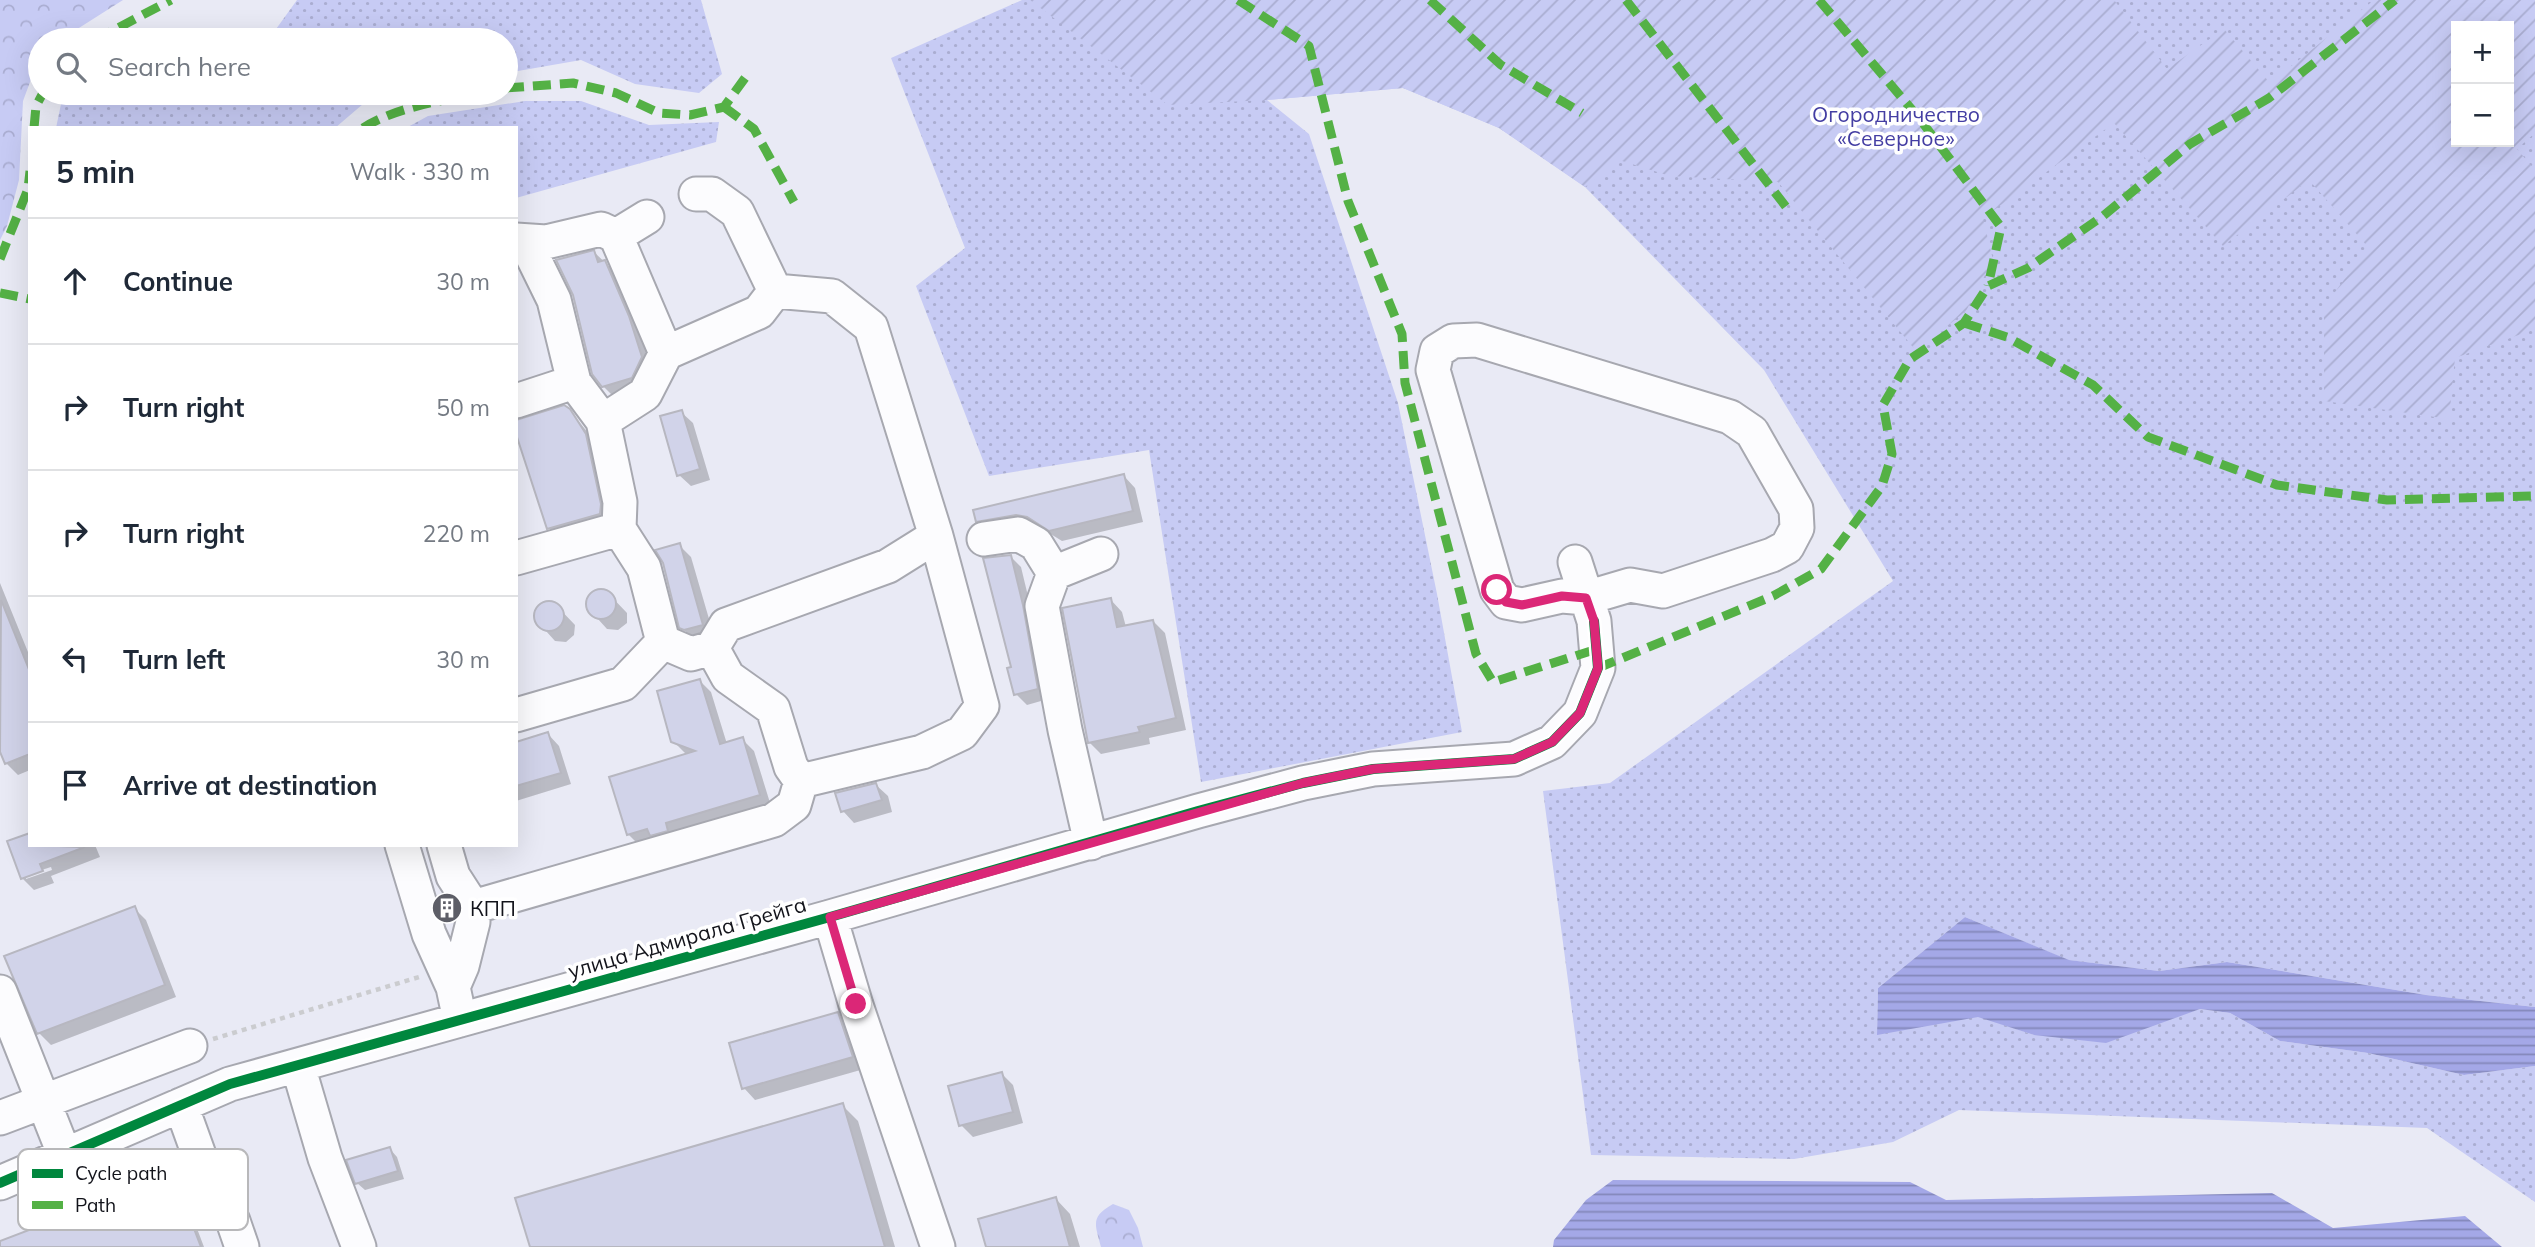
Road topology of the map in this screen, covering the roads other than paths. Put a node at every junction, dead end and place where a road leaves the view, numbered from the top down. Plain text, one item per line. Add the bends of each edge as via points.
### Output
1 (696, 194) dead end
2 (647, 216) dead end
3 (616, 236) junction
4 (521, 240) edge
5 (775, 291) junction
6 (666, 353) junction
7 (574, 382) junction
8 (518, 400) edge
9 (603, 421) junction
10 (619, 529) junction
11 (936, 536) junction
12 (984, 540) dead end
13 (1101, 554) dead end
14 (518, 557) edge
15 (1575, 562) dead end
16 (1054, 573) junction
17 (1590, 610) junction
18 (663, 642) junction
19 (712, 648) junction
20 (518, 714) edge
21 (801, 781) junction
22 (1091, 843) junction
23 (403, 847) edge
24 (445, 847) edge
25 (473, 907) junction
26 (830, 917) junction
27 (449, 978) junction
28 (0, 992) edge
29 (460, 1020) junction
30 (190, 1046) road end
31 (298, 1066) junction
32 (133, 1067) junction
33 (42, 1101) junction
34 (167, 1111) junction
35 (0, 1118) edge
36 (62, 1149) edge
37 (81, 1149) edge
38 (194, 1149) edge
39 (18, 1176) edge
40 (0, 1183) edge
41 (236, 1230) edge
42 (242, 1247) edge
43 (359, 1247) edge
44 (938, 1247) edge

1 - 5 street via 712,194 737,212
2 - 3 street
3 - 4 street via 601,229 546,242
3 - 6 street
4 - 7 street via 554,300
5 - 6 street via 759,312
5 - 11 street via 832,296 871,327
6 - 9 street via 645,394
7 - 8 street
7 - 9 street
9 - 10 street via 620,502
10 - 14 street
10 - 18 street via 644,568
11 - 19 street via 888,566 726,625
11 - 21 street via 982,706 962,733 922,752
12 - 16 street via 1018,534 1036,544
13 - 16 street
15 - 17 street, улица Адмирала Грейга
16 - 22 street via 1042,606
17 - 17 street via 1630,584 1663,591 1772,555 1787,547 1797,528 1796,509 1752,432 1730,417 1477,340 1453,341 1437,351 1433,370 1497,590 1506,602 1522,605 1562,596
17 - 22 street, улица Адмирала Грейга via 1598,668 1580,713 1552,742 1514,759 1373,769 1303,783
18 - 19 street via 691,654
18 - 20 street via 623,684
19 - 21 street via 728,677 773,709
21 - 25 street via 794,805 774,820
22 - 26 street, улица Адмирала Грейга
23 - 27 street via 429,934
24 - 25 street via 453,876
25 - 27 street via 462,966
26 - 29 street, улица Адмирала Грейга
26 - 44 street
27 - 29 street
28 - 33 street
29 - 31 street, улица Адмирала Грейга
30 - 32 street
31 - 34 street, улица Адмирала Грейга via 230,1084
31 - 43 street via 325,1158
32 - 33 street
32 - 34 street
33 - 35 street
33 - 36 street
34 - 37 street, улица Адмирала Грейга
34 - 38 street
39 - 40 street, улица Адмирала Грейга
41 - 42 street

